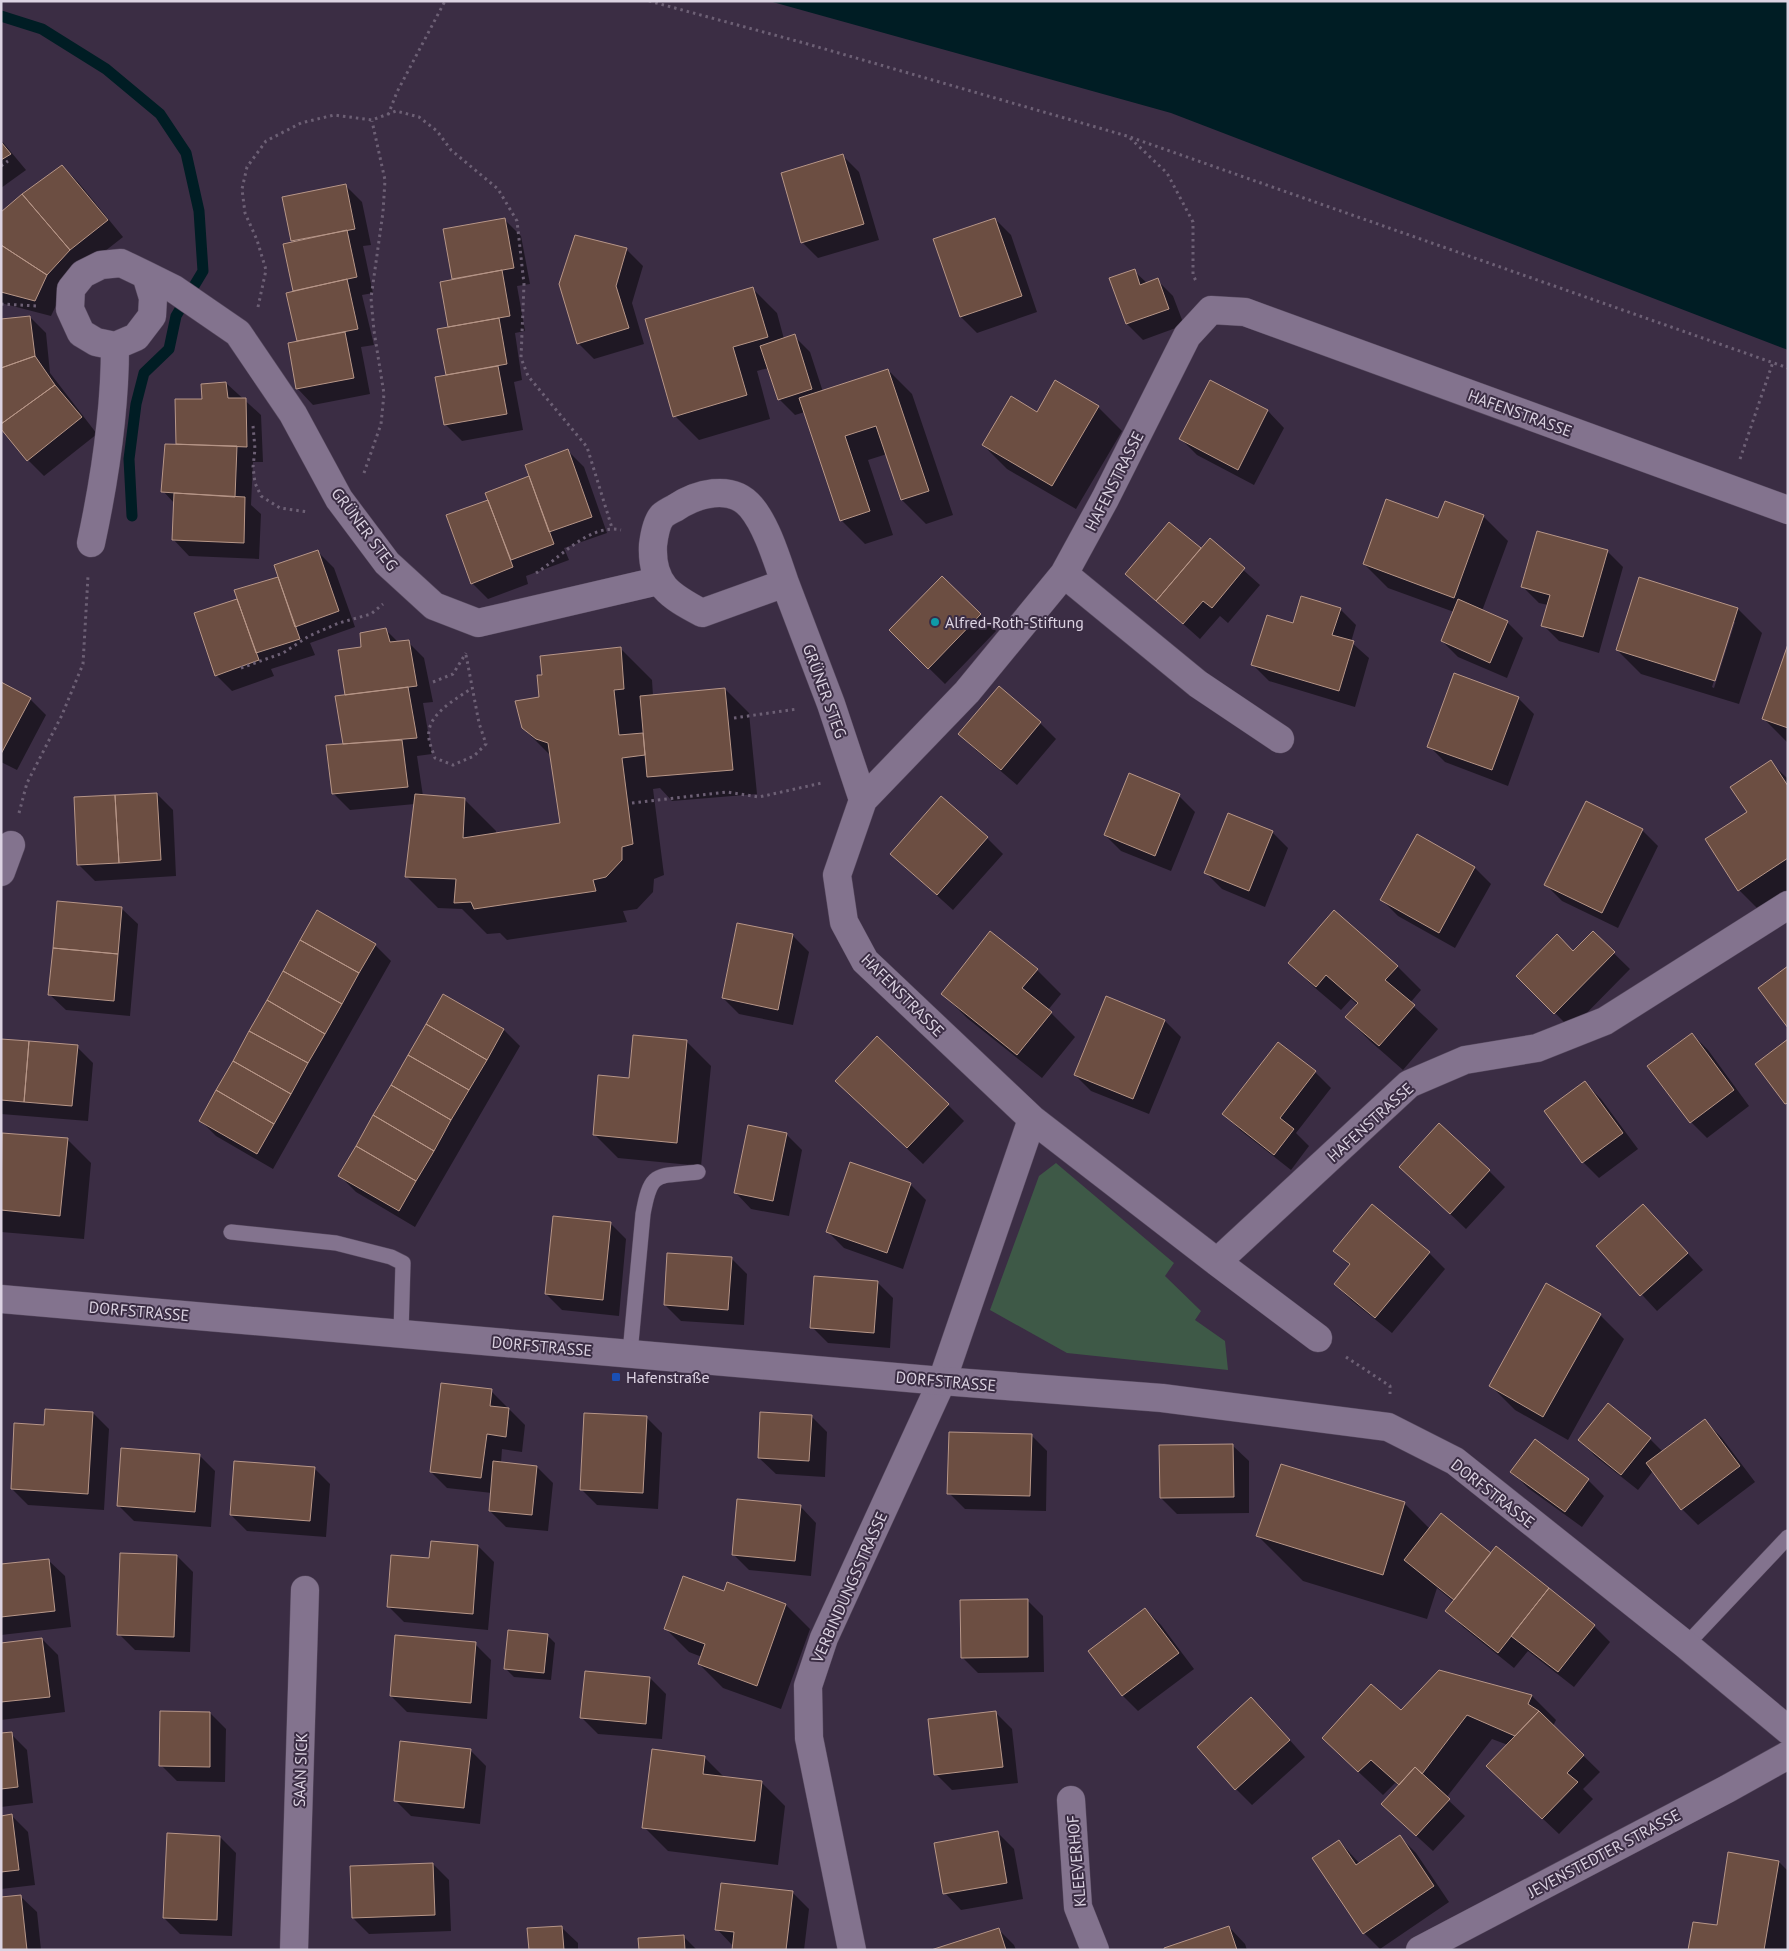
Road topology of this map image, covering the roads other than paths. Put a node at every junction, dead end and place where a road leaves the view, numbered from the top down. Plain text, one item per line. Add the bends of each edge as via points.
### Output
1 (146, 275) junction
2 (115, 346) junction
3 (1788, 510) edge
4 (91, 543) road end
5 (1064, 574) junction
6 (658, 581) junction
7 (785, 583) junction
8 (1280, 739) dead end
9 (863, 800) junction
10 (11, 845) road end
11 (1, 872) edge
12 (1788, 905) edge
13 (1032, 1119) junction
14 (698, 1172) dead end
15 (231, 1232) dead end
16 (1217, 1262) junction
17 (1, 1299) edge
18 (400, 1333) junction
19 (1318, 1338) road end
20 (630, 1353) junction
21 (942, 1381) junction
22 (1788, 1537) edge
23 (305, 1590) dead end
24 (1686, 1645) junction
25 (1788, 1730) edge
26 (1788, 1755) edge
27 (1071, 1800) dead end
28 (294, 1950) edge
29 (852, 1950) edge
30 (1095, 1950) edge
31 (1420, 1950) edge

1 - 2 street via 154,298 152,316 136,337
1 - 2 street via 121,263 101,265 83,274 71,289 70,309 81,333 96,342
1 - 6 street, GRÜNER STEG via 174,289 238,333 293,414 345,507 387,563 434,606 478,623
2 - 4 street via 115,385
3 - 5 street, HAFENSTRASSE via 1245,312 1211,310 1187,336
5 - 8 street via 1198,684
5 - 9 street, HAFENSTRASSE via 967,692
6 - 7 street via 678,601 702,613
6 - 7 street, GRÜNER STEG via 653,558 654,536 662,516 688,500 713,492 734,495 751,506 774,550
7 - 9 street, GRÜNER STEG
9 - 13 street, HAFENSTRASSE via 837,875 844,922 866,961
10 - 11 street
12 - 16 street, HAFENSTRASSE via 1605,1020 1537,1048 1465,1060 1409,1084
13 - 16 street, HAFENSTRASSE
13 - 21 street
14 - 20 lane via 658,1177 647,1191
15 - 18 lane via 336,1244 392,1257 404,1263
16 - 19 street, HAFENSTRASSE
17 - 18 street, DORFSTRASSE
18 - 20 street, DORFSTRASSE
20 - 21 street, DORFSTRASSE
21 - 24 street, DORFSTRASSE via 1162,1398 1388,1427 1455,1461
21 - 29 street, VERBINDUNGSSTRASSE via 824,1638 808,1686 809,1738
22 - 24 lane
23 - 28 street, SAAN SICK
24 - 25 street, DORFSTRASSE
26 - 31 street, JEVENSTEDTER STRASSE
27 - 30 street, KLEEVERHOF via 1078,1907

